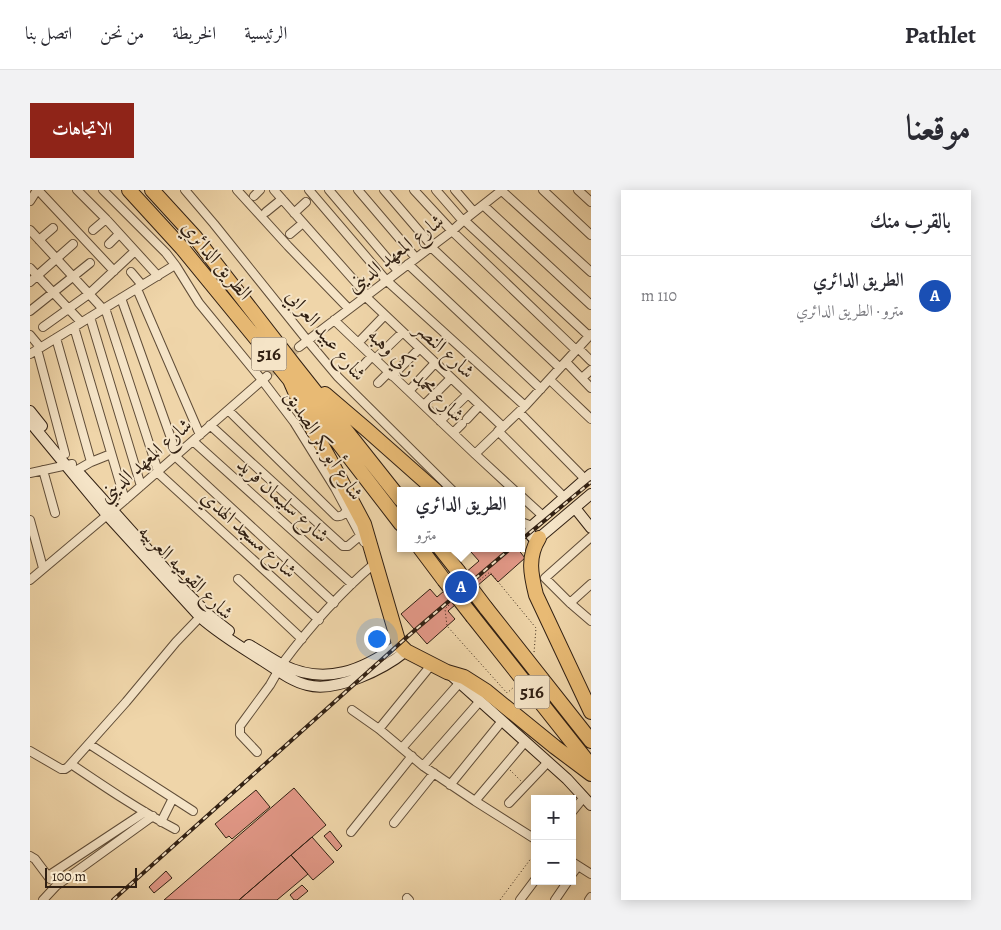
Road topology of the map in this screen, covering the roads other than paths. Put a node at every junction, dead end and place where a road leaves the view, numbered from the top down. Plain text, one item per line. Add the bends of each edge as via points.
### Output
1 (38, 190) edge
2 (76, 190) edge
3 (103, 190) edge
4 (152, 190) edge
5 (185, 190) edge
6 (237, 190) edge
7 (260, 190) edge
8 (286, 190) edge
9 (309, 190) edge
10 (329, 190) edge
11 (358, 190) edge
12 (384, 190) edge
13 (414, 190) edge
14 (436, 190) edge
15 (455, 190) edge
16 (487, 190) edge
17 (543, 190) edge
18 (578, 190) edge
19 (501, 191) edge
20 (129, 192) edge
21 (278, 195) edge
22 (254, 196) dead end
23 (493, 197) junction
24 (30, 201) edge
25 (306, 202) dead end
26 (591, 202) edge
27 (483, 205) junction
28 (266, 212) dead end
29 (294, 212) junction
30 (474, 212) junction
31 (106, 219) junction
32 (463, 221) junction
33 (303, 222) junction
34 (53, 228) dead end
35 (30, 230) edge
36 (93, 230) dead end
37 (452, 231) junction
38 (120, 234) junction
39 (290, 234) dead end
40 (591, 235) edge
41 (39, 240) junction
42 (73, 244) dead end
43 (109, 244) dead end
44 (431, 246) junction
45 (135, 251) junction
46 (57, 258) junction
47 (416, 258) junction
48 (90, 263) dead end
49 (408, 264) junction
50 (175, 265) junction
51 (30, 268) edge
52 (398, 271) junction
53 (114, 272) junction
54 (131, 272) dead end
55 (591, 272) edge
56 (37, 275) junction
57 (73, 276) junction
58 (158, 276) junction
59 (386, 280) junction
60 (30, 282) edge
61 (140, 287) junction
62 (53, 292) junction
63 (89, 294) junction
64 (366, 296) junction
65 (121, 298) junction
66 (591, 305) edge
67 (349, 308) junction
68 (68, 309) junction
69 (104, 309) junction
70 (30, 311) edge
71 (386, 316) junction
72 (90, 317) junction
73 (334, 320) junction
74 (78, 325) junction
75 (44, 327) dead end
76 (402, 332) junction
77 (30, 335) edge
78 (590, 335) edge
79 (56, 338) junction
80 (307, 340) junction
81 (358, 343) junction
82 (299, 347) tunnel mouth
83 (420, 348) junction
84 (577, 349) junction
85 (36, 350) edge
86 (374, 358) junction
87 (591, 361) edge
88 (435, 363) junction
89 (294, 365) junction
90 (563, 365) junction
91 (360, 369) dead end
92 (591, 370) edge
93 (391, 374) junction
94 (264, 378) junction
95 (451, 378) junction
96 (582, 378) junction
97 (290, 380) junction
98 (550, 380) junction
99 (378, 383) dead end
100 (591, 388) edge
101 (541, 389) junction
102 (408, 391) junction
103 (468, 394) junction
104 (424, 405) junction
105 (480, 405) junction
106 (522, 409) junction
107 (228, 410) junction
108 (30, 411) edge
109 (591, 419) edge
110 (440, 421) junction
111 (30, 422) edge
112 (210, 425) junction
113 (501, 429) junction
114 (453, 433) junction
115 (200, 435) junction
116 (193, 441) junction
117 (111, 454) junction
118 (475, 454) junction
119 (176, 456) junction
120 (91, 462) junction
121 (70, 463) junction
122 (43, 470) junction
123 (158, 472) junction
124 (30, 473) edge
125 (588, 476) edge
126 (141, 486) junction
127 (431, 487) edge
128 (449, 487) edge
129 (511, 487) edge
130 (591, 494) edge
131 (397, 495) edge
132 (564, 497) junction
133 (125, 500) junction
134 (525, 500) edge
135 (574, 508) junction
136 (347, 510) junction
137 (55, 513) dead end
138 (110, 513) junction
139 (542, 516) junction
140 (397, 519) edge
141 (30, 520) edge
142 (525, 523) edge
143 (532, 526) junction
144 (591, 528) edge
145 (360, 535) junction
146 (591, 537) edge
147 (539, 538) junction
148 (423, 552) edge
149 (443, 552) edge
150 (375, 563) junction
151 (43, 568) junction
152 (238, 579) dead end
153 (30, 580) edge
154 (352, 584) junction
155 (591, 584) edge
156 (334, 603) junction
157 (570, 603) junction
158 (200, 617) junction
159 (319, 620) junction
160 (591, 621) edge
161 (302, 639) junction
162 (402, 648) junction
163 (432, 664) junction
164 (280, 668) junction
165 (462, 680) junction
166 (480, 701) junction
167 (352, 710) dead end
168 (591, 712) edge
169 (502, 721) junction
170 (379, 728) junction
171 (591, 741) edge
172 (525, 742) junction
173 (89, 744) junction
174 (402, 748) junction
175 (32, 752) edge
176 (257, 752) dead end
177 (412, 756) junction
178 (30, 761) edge
179 (548, 762) junction
180 (72, 764) junction
181 (423, 766) junction
182 (591, 766) edge
183 (434, 773) junction
184 (591, 774) edge
185 (450, 785) junction
186 (584, 796) junction
187 (173, 798) junction
188 (475, 801) junction
189 (509, 803) dead end
190 (591, 806) edge
191 (576, 807) edge
192 (193, 811) dead end
193 (144, 812) junction
194 (152, 816) junction
195 (162, 822) junction
196 (394, 823) dead end
197 (175, 829) dead end
198 (351, 832) dead end
199 (531, 836) edge
200 (30, 856) edge
201 (576, 865) edge
202 (591, 874) edge
203 (48, 876) junction
204 (531, 885) edge
205 (565, 885) edge
206 (56, 886) junction
207 (43, 900) edge
208 (520, 900) edge
209 (555, 900) edge

1 - 24 street
1 - 53 street
2 - 31 street
3 - 50 street, شارع أبو بكر الصديق
4 - 89 highway, الطريق الدائري / 516 via 195,237
5 - 80 street, شارع عبيد العرابي
6 - 67 street
7 - 22 street
8 - 21 street
9 - 59 street
10 - 52 street
11 - 47 street
12 - 44 street
13 - 37 street
14 - 32 street
15 - 30 street
16 - 23 street
17 - 40 street
18 - 26 street
19 - 23 street, شارع المعهد الدينى
19 - 55 street
20 - 97 highway, الطريق الدائري / 516 via 182,248
21 - 28 street
21 - 29 street, شارع النصر
23 - 27 street, شارع المعهد الدينى
25 - 29 street
27 - 30 street, شارع المعهد الدينى
27 - 66 street
29 - 33 street, شارع النصر
30 - 32 street, شارع المعهد الدينى
31 - 36 street
31 - 38 street
32 - 37 street, شارع المعهد الدينى
32 - 78 street
33 - 39 street
33 - 64 street, شارع النصر
34 - 41 street
35 - 41 street
37 - 44 street, شارع المعهد الدينى
37 - 84 street
38 - 43 street
38 - 45 street
41 - 46 street
42 - 46 street
44 - 47 street, شارع المعهد الدينى
44 - 90 street
45 - 53 street
45 - 58 street
46 - 56 street
46 - 57 street
47 - 49 street, شارع المعهد الدينى
48 - 57 street
49 - 52 street, شارع المعهد الدينى
49 - 101 street
50 - 58 street
50 - 94 street, شارع أبو بكر الصديق via 199,303
51 - 56 street
52 - 59 street, شارع المعهد الدينى
53 - 63 street
54 - 61 street
56 - 60 street
56 - 62 street
57 - 62 street
57 - 63 street
58 - 61 street
59 - 64 street, شارع المعهد الدينى
59 - 106 street
61 - 65 street
61 - 115 street
62 - 68 street
62 - 70 street
63 - 68 street
63 - 69 street
64 - 67 street, شارع المعهد الدينى
64 - 71 street, شارع النصر
65 - 69 street
65 - 119 street
67 - 73 street, شارع المعهد الدينى
68 - 74 street
68 - 75 street
69 - 72 street
69 - 123 street
71 - 76 street, شارع النصر
71 - 81 street
72 - 74 street
72 - 126 street
73 - 80 street, شارع المعهد الدينى
73 - 81 street, شارع محمد زكي وهبه
74 - 79 street
74 - 117 street
76 - 83 street, شارع النصر
76 - 86 street
77 - 85 street
78 - 84 street
79 - 85 street
79 - 120 street
80 - 82 street
80 - 128 street, شارع عبيد العرابي via 338,377
81 - 86 street, شارع محمد زكي وهبه
83 - 88 street, شارع النصر
83 - 93 street
84 - 87 street
84 - 90 street
85 - 121 street
86 - 91 street
86 - 93 street, شارع محمد زكي وهبه
88 - 95 street, شارع النصر
88 - 102 street
89 - 127 highway
89 - 131 highway, الطريق الدائري / 516
90 - 96 street
90 - 98 street
92 - 96 street
93 - 99 street
93 - 102 street, شارع محمد زكي وهبه
94 - 107 street, شارع المعهد الديني
94 - 136 street, شارع أبو بكر الصديق
95 - 103 street, شارع النصر
95 - 104 street
96 - 100 street
97 - 140 highway, الطريق الدائري / 516
97 - 150 highway via 364,524
98 - 101 street
98 - 109 street
101 - 106 street
102 - 104 street, شارع محمد زكي وهبه
103 - 105 street, شارع النصر
103 - 110 street
104 - 110 street, شارع محمد زكي وهبه
105 - 113 street, شارع النصر
105 - 114 street
106 - 113 street
106 - 125 street
107 - 112 street, شارع المعهد الديني
107 - 136 street via 336,516
108 - 121 street, شارع القوميه العربيه
110 - 114 street, شارع محمد زكي وهبه
111 - 121 street, شارع القوميه العربيه
112 - 115 street, شارع المعهد الديني
112 - 145 street via 343,546 348,546
113 - 118 street
113 - 132 street, شارع النصر
114 - 118 street, شارع محمد زكي وهبه
115 - 116 street, شارع المعهد الديني
116 - 119 street, شارع المعهد الديني
116 - 154 street, شارع سليمان فريد
117 - 120 street
117 - 133 street
118 - 129 street, شارع محمد زكي وهبه
119 - 123 street, شارع المعهد الديني
119 - 156 street
120 - 121 street
121 - 122 street
121 - 138 street, شارع القوميه العربيه
122 - 124 street
122 - 137 street
123 - 126 street, شارع المعهد الديني
123 - 159 street, شارع مسجد الهدي
125 - 132 street
126 - 133 street, شارع المعهد الديني
130 - 135 street
132 - 139 street
133 - 138 street, شارع المعهد الديني
134 - 139 street
135 - 144 street
135 - 147 street
136 - 145 street, شارع أبو بكر الصديق
138 - 151 street, شارع المعهد الديني
138 - 158 street, شارع القوميه العربيه
138 - 164 street, شارع القوميه العربيه via 210,616
139 - 143 street
141 - 151 street
142 - 143 street
143 - 147 street via 530,535
145 - 150 street, شارع أبو بكر الصديق
146 - 157 street via 546,576 546,580
147 - 168 highway via 530,564 536,595
148 - 182 highway, 516, bridge
149 - 171 highway, 516, bridge
150 - 154 street
150 - 162 highway
151 - 153 street, شارع المعهد الديني
152 - 161 street
154 - 156 street
155 - 157 street
156 - 159 street
157 - 160 street
158 - 164 street, شارع القوميه العربيه
158 - 173 street
159 - 161 street
161 - 164 street
162 - 163 highway
162 - 164 street, شارع القوميه العربيه via 336,674 311,674
163 - 165 highway
163 - 170 street
164 - 176 street via 240,726 240,734
165 - 166 street
165 - 174 street
165 - 184 highway via 486,691
166 - 169 street
166 - 181 street
167 - 170 street
169 - 172 street
169 - 185 street
170 - 174 street
172 - 179 street
172 - 188 street
173 - 180 street
173 - 187 street
174 - 177 street
175 - 178 street
175 - 180 street via 61,769
177 - 181 street
177 - 198 street
179 - 186 street
179 - 189 street
180 - 193 street
181 - 183 street
183 - 185 street
183 - 196 street
185 - 188 street
186 - 190 street
186 - 191 street
187 - 192 street
187 - 195 street
188 - 199 street
193 - 194 street
193 - 203 street
194 - 195 street
194 - 206 street
195 - 197 street
200 - 203 street
201 - 202 street
203 - 206 street
204 - 208 street
205 - 209 street
206 - 207 street

